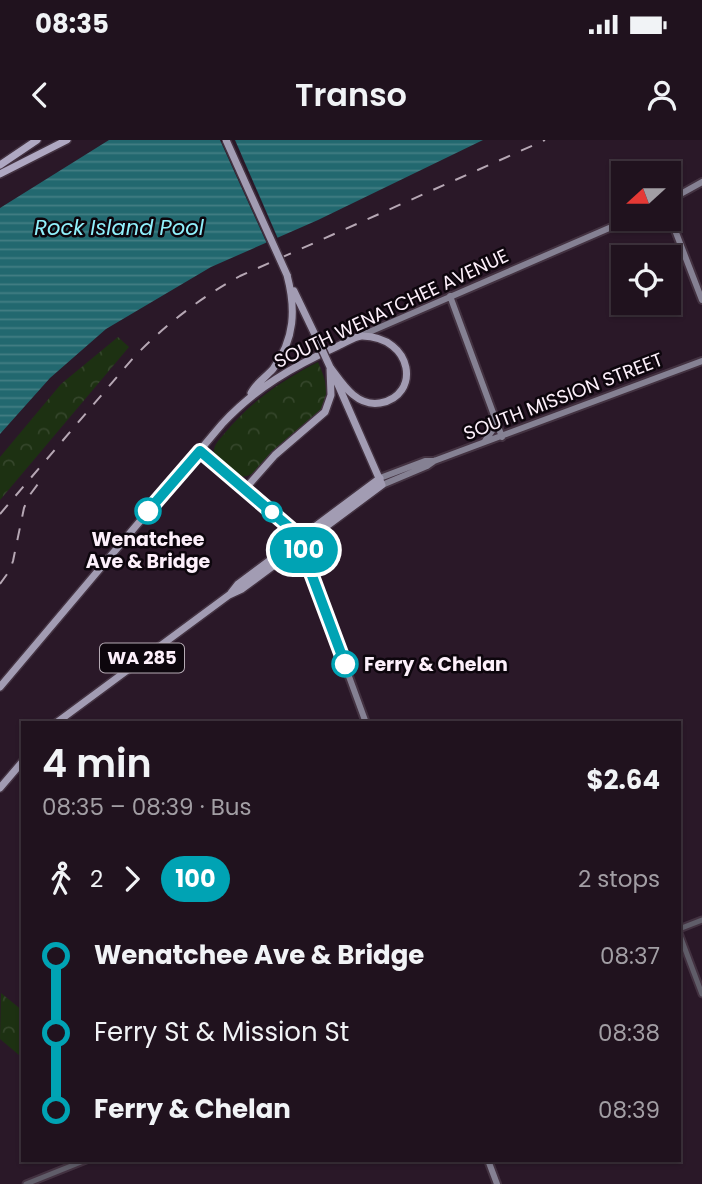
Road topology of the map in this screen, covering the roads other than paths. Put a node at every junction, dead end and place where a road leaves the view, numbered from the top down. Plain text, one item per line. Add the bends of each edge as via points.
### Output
1 (37, 140) edge
2 (67, 140) edge
3 (226, 140) edge
4 (0, 164) edge
5 (0, 174) edge
6 (702, 182) edge
7 (681, 194) edge
8 (611, 227) edge
9 (675, 231) edge
10 (287, 275) junction
11 (450, 296) junction
12 (702, 300) edge
13 (360, 336) junction
14 (702, 361) edge
15 (330, 367) junction
16 (247, 399) junction
17 (491, 408) junction
18 (502, 437) junction
19 (482, 444) junction
20 (200, 451) junction
21 (381, 482) junction
22 (244, 489) junction
23 (300, 541) junction
24 (0, 687) edge
25 (60, 721) edge
26 (365, 721) edge
27 (21, 763) edge
28 (0, 788) edge
29 (702, 920) edge
30 (681, 930) edge
31 (681, 937) edge
32 (702, 995) edge
33 (81, 1162) edge
34 (489, 1162) edge
35 (26, 1184) edge
36 (497, 1184) edge

1 - 4 highway
2 - 5 highway
3 - 10 main road, bridge
6 - 7 main road
8 - 11 main road, SOUTH WENATCHEE AVENUE
9 - 12 main road
10 - 15 main road, bridge
10 - 16 main road via 293,299 289,341
11 - 13 main road, SOUTH WENATCHEE AVENUE
11 - 17 main road
13 - 15 main road via 390,343 401,353 406,373 395,396 380,403 360,399
13 - 16 main road, SOUTH WENATCHEE AVENUE via 292,369
14 - 18 main road, SOUTH MISSION STREET
15 - 21 main road
15 - 22 main road via 331,395 325,412
16 - 20 main road, SOUTH WENATCHEE AVENUE
17 - 18 main road
17 - 19 main road via 494,428
18 - 19 main road, SOUTH MISSION STREET
19 - 21 main road, SOUTH MISSION STREET
20 - 22 main road
20 - 24 main road, SOUTH WENATCHEE AVENUE
21 - 23 main road, SOUTH MISSION STREET / WA 285
22 - 23 main road via 295,531
23 - 25 main road, SOUTH MISSION STREET / WA 285 via 238,583 229,595
23 - 26 main road
27 - 28 main road
29 - 30 street
31 - 32 street
33 - 35 street
34 - 36 main road

